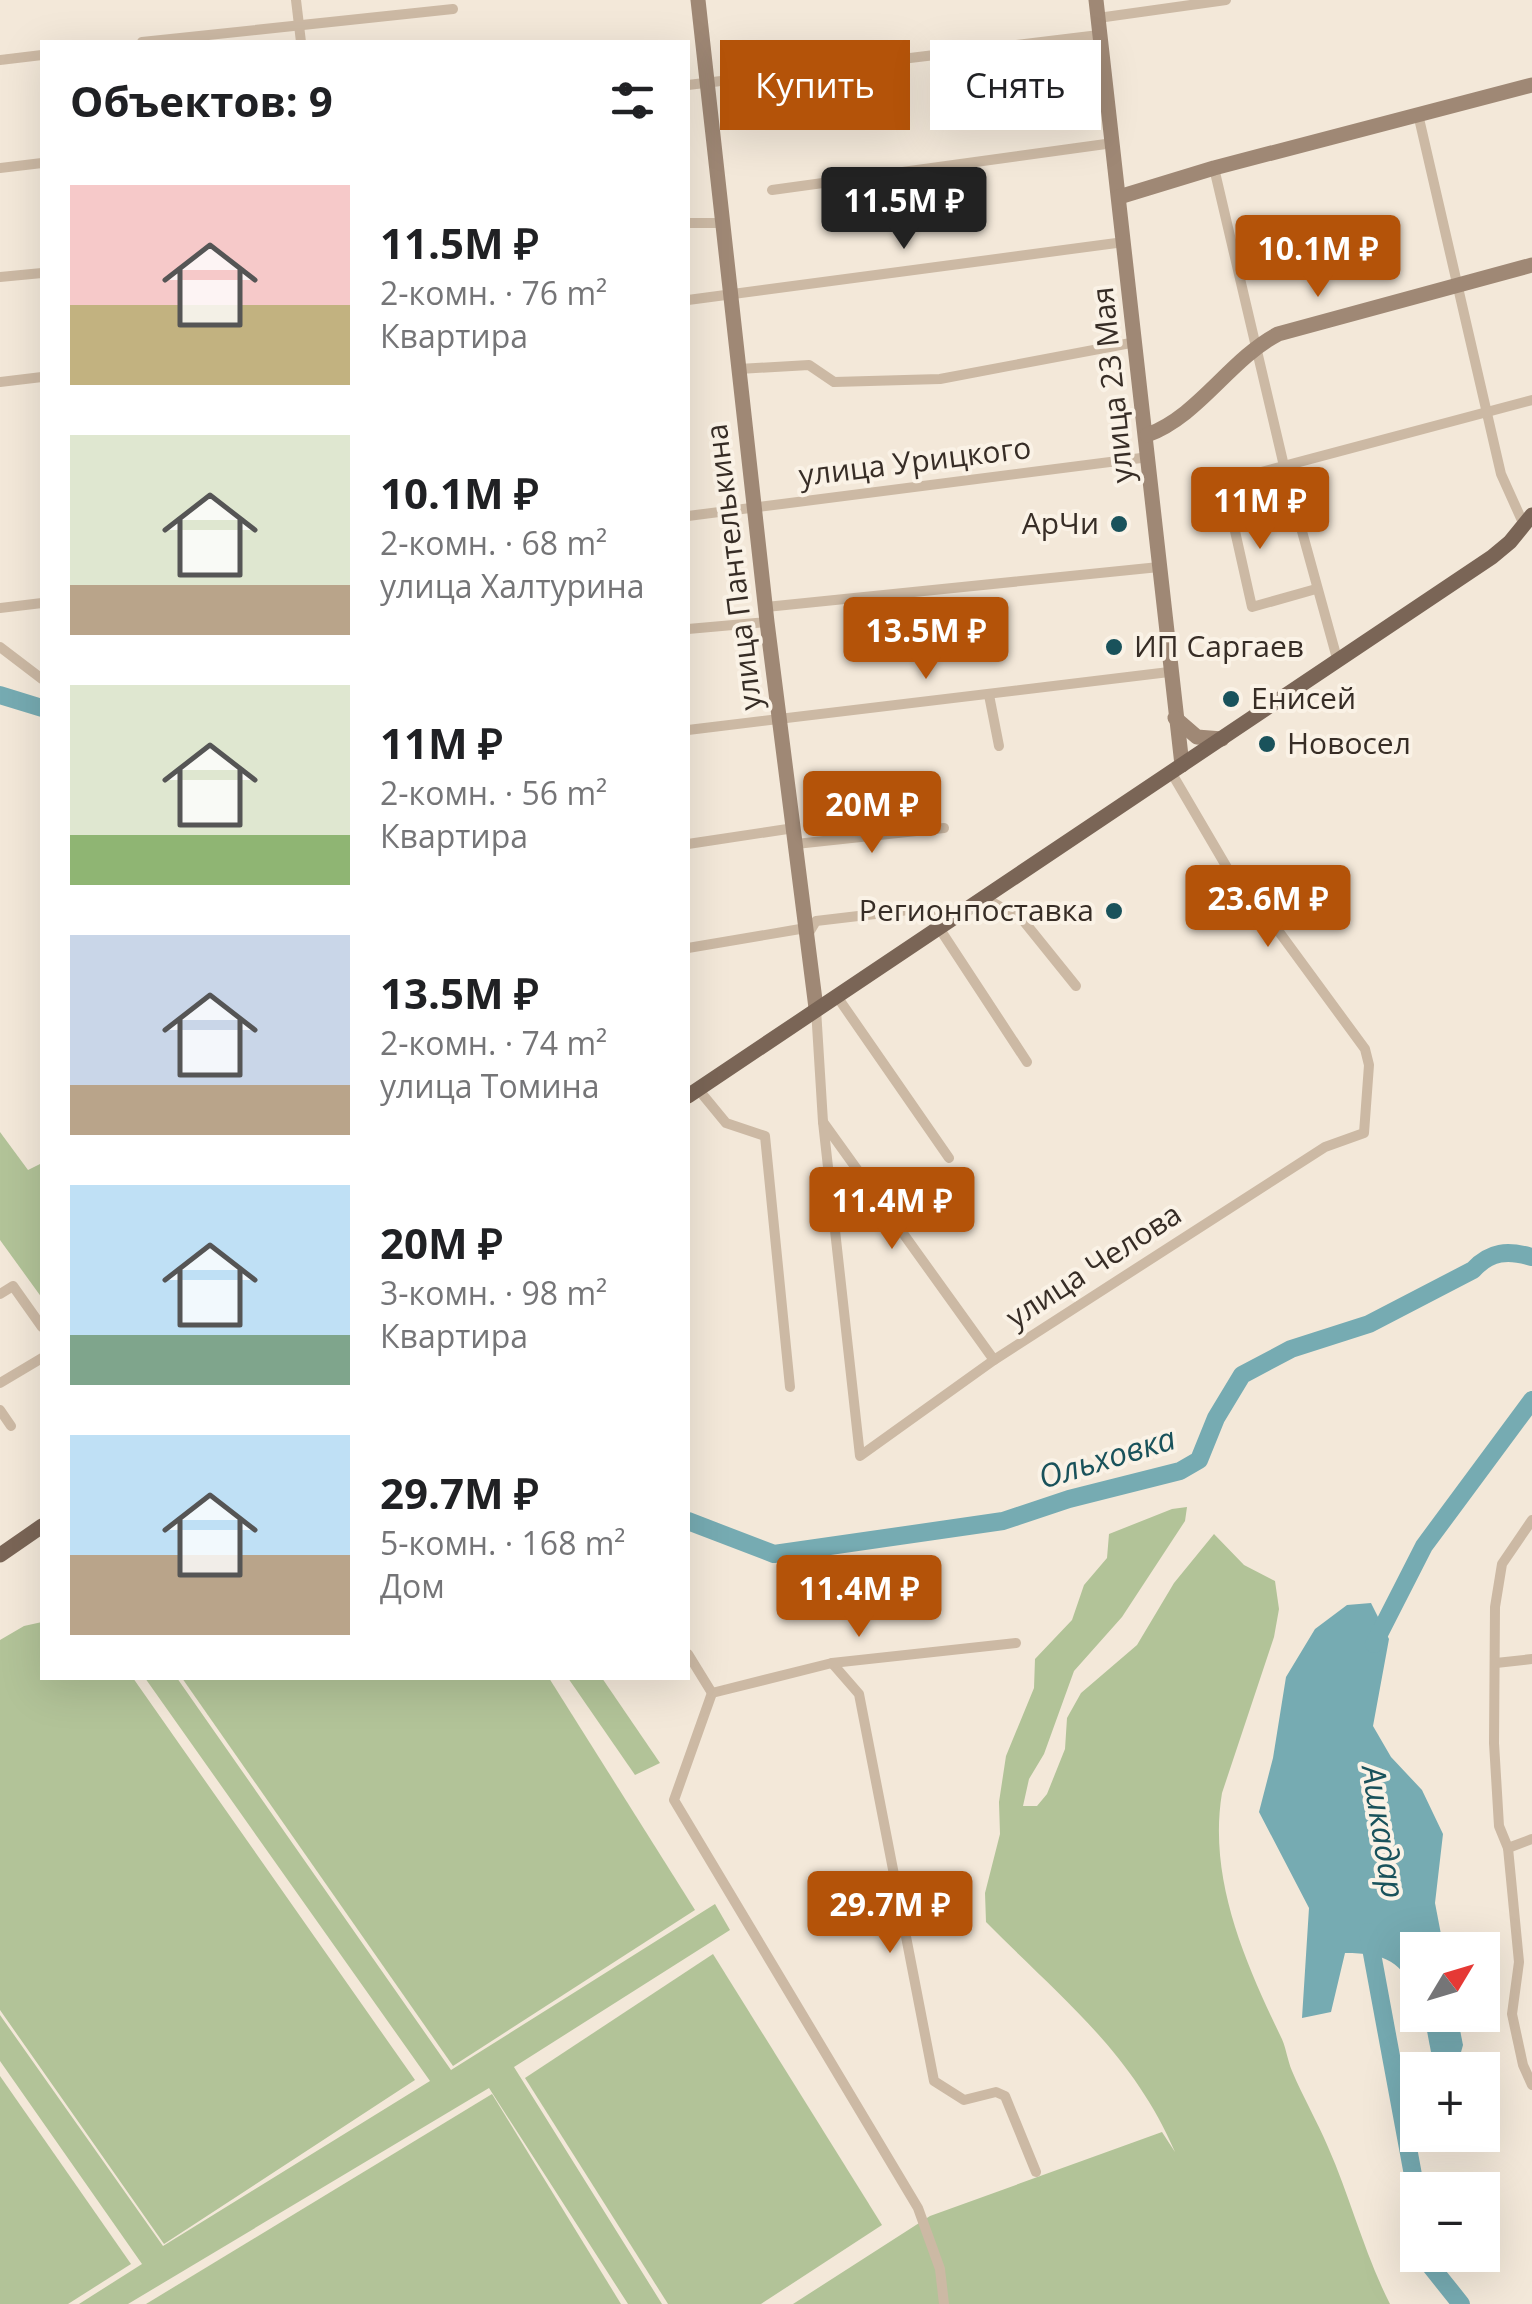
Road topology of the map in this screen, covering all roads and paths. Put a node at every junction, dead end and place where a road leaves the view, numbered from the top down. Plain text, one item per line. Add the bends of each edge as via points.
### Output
1 (296, 0) edge
2 (698, 0) edge
3 (1096, 0) edge
4 (1226, 0) edge
5 (453, 10) dead end
6 (1098, 18) junction
7 (299, 24) junction
8 (1100, 36) junction
9 (159, 40) edge
10 (301, 40) edge
11 (40, 56) edge
12 (0, 60) edge
13 (707, 82) junction
14 (690, 85) edge
15 (1532, 85) edge
16 (1418, 114) junction
17 (1112, 143) junction
18 (40, 163) edge
19 (0, 168) edge
20 (1214, 168) junction
21 (772, 190) dead end
22 (1119, 197) junction
23 (690, 223) edge
24 (723, 223) junction
25 (1124, 242) junction
26 (1532, 265) edge
27 (40, 273) edge
28 (0, 278) edge
29 (1456, 286) junction
30 (731, 295) junction
31 (690, 300) edge
32 (1136, 342) junction
33 (1258, 346) junction
34 (739, 368) junction
35 (40, 377) edge
36 (0, 382) edge
37 (1532, 400) edge
38 (1486, 412) junction
39 (1147, 435) junction
40 (1149, 458) junction
41 (1284, 466) junction
42 (755, 507) junction
43 (690, 516) edge
44 (1528, 520) edge
45 (1159, 568) junction
46 (1316, 590) junction
47 (40, 603) edge
48 (0, 608) edge
49 (767, 614) junction
50 (690, 629) edge
51 (0, 647) edge
52 (1338, 662) junction
53 (1169, 672) junction
54 (40, 677) edge
55 (989, 695) junction
56 (779, 718) junction
57 (1175, 718) junction
58 (690, 730) edge
59 (1222, 738) junction
60 (999, 746) dead end
61 (1177, 768) junction
62 (944, 828) dead end
63 (795, 836) junction
64 (690, 844) edge
65 (984, 898) junction
66 (937, 930) junction
67 (806, 932) junction
68 (690, 948) edge
69 (1076, 986) dead end
70 (836, 995) junction
71 (816, 1008) junction
72 (1027, 1062) dead end
73 (693, 1092) edge
74 (823, 1122) junction
75 (949, 1158) dead end
76 (0, 1294) edge
77 (40, 1324) edge
78 (40, 1359) edge
79 (994, 1360) junction
80 (0, 1383) edge
81 (790, 1387) dead end
82 (0, 1410) edge
83 (11, 1426) dead end
84 (1532, 1520) edge
85 (40, 1527) edge
86 (1519, 1542) junction
87 (1532, 1544) edge
88 (0, 1555) edge
89 (1016, 1642) dead end
90 (690, 1657) edge
91 (1532, 1659) edge
92 (832, 1663) junction
93 (1496, 1663) junction
94 (712, 1693) junction
95 (1532, 1839) edge
96 (1508, 1848) junction
97 (1532, 1958) edge
98 (1519, 1962) junction
99 (1532, 2084) edge
100 (1036, 2172) dead end
101 (944, 2304) edge

1 - 7 street
2 - 13 main road, улица Пантелькина
3 - 6 main road, улица 23 Мая
4 - 6 street
5 - 7 street
6 - 8 main road, улица 23 Мая
7 - 9 street
7 - 10 street
8 - 13 street
8 - 17 main road, улица 23 Мая
11 - 12 street
13 - 14 street
13 - 24 main road, улица Пантелькина
15 - 16 main road
16 - 20 main road
16 - 29 street
17 - 21 street
17 - 22 main road, улица 23 Мая
18 - 19 street
20 - 22 main road
20 - 33 street
22 - 25 main road, улица 23 Мая
23 - 24 street
24 - 30 main road, улица Пантелькина
25 - 30 street
25 - 32 main road, улица 23 Мая
26 - 29 main road
27 - 28 street
29 - 33 main road via 1278,334
29 - 38 street
30 - 31 street
30 - 34 main road, улица Пантелькина
32 - 34 street via 940,379 834,382 809,365
32 - 39 main road, улица 23 Мая
33 - 39 main road via 1172,423
33 - 41 street
34 - 42 main road, улица Пантелькина
35 - 36 street
37 - 38 street
38 - 41 street
38 - 44 street via 1501,474
39 - 40 main road, улица 23 Мая
40 - 42 street, улица Урицкого
40 - 45 main road, улица 23 Мая
41 - 46 street
41 - 46 street via 1224,482 1252,606
42 - 43 street, улица Урицкого
42 - 49 main road, улица Пантелькина
44 - 52 main road via 1492,557
45 - 49 street
45 - 53 main road, улица 23 Мая
46 - 52 street
47 - 48 street
49 - 50 street
49 - 56 main road, улица Пантелькина
51 - 54 street
52 - 59 main road
53 - 55 street
53 - 57 main road, улица 23 Мая
55 - 56 street
55 - 60 street
56 - 58 street
56 - 63 main road, улица Пантелькина
57 - 59 main road via 1196,737
57 - 61 main road, улица 23 Мая
59 - 61 main road
61 - 65 main road
61 - 79 street, улица Челова via 1256,917 1274,924 1365,1049 1370,1065 1364,1132 1324,1147
62 - 63 street
63 - 64 street
63 - 67 main road, улица Пантелькина
65 - 66 main road
65 - 69 street via 1022,920
66 - 67 street via 926,908 816,921
66 - 70 main road
66 - 72 street
67 - 68 street
67 - 71 main road, улица Пантелькина
70 - 71 main road
70 - 75 street
71 - 73 main road
71 - 74 street
73 - 81 street via 726,1122 765,1136
74 - 79 street
74 - 79 street, улица Челова via 860,1456
76 - 77 street via 12,1286
78 - 80 street
82 - 83 street
84 - 86 street
85 - 88 main road
86 - 87 street
86 - 93 street via 1502,1564 1494,1607
89 - 92 street
90 - 94 street
91 - 93 street
92 - 94 street
92 - 100 street via 859,1694 934,2081 964,2100 1004,2096
93 - 96 street via 1499,1826
94 - 101 street via 674,1800 918,2208 940,2270
95 - 96 street
96 - 98 street
97 - 98 street
98 - 99 street via 1512,2014

